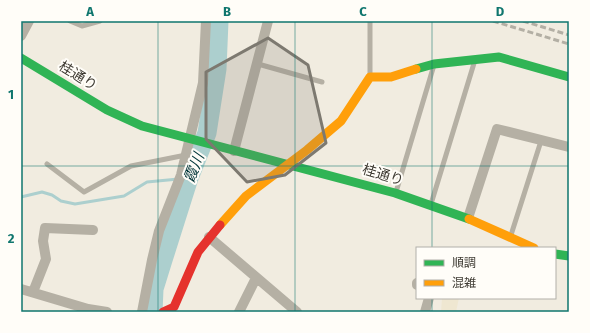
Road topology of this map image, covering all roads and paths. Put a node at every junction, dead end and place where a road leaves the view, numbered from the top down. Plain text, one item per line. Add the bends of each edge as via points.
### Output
1 (29, 21) edge
2 (70, 21) edge
3 (100, 21) edge
4 (206, 21) edge
5 (268, 21) edge
6 (370, 21) edge
7 (21, 36) edge
8 (21, 58) edge
9 (476, 59) junction
10 (258, 64) junction
11 (434, 64) junction
12 (370, 77) junction
13 (569, 77) edge
14 (322, 82) dead end
15 (190, 139) junction
16 (541, 141) junction
17 (569, 147) edge
18 (234, 151) junction
19 (186, 155) junction
20 (47, 164) dead end
21 (288, 165) junction
22 (395, 194) junction
23 (431, 205) junction
24 (468, 218) junction
25 (92, 230) dead end
26 (209, 237) junction
27 (510, 238) junction
28 (532, 247) edge
29 (556, 254) edge
30 (569, 256) edge
31 (256, 278) junction
32 (25, 292) edge
33 (429, 299) edge
34 (87, 310) edge
35 (167, 311) edge
36 (107, 312) edge
37 (142, 312) edge
38 (239, 312) edge
39 (297, 312) edge
40 (425, 312) edge

1 - 7 street
2 - 3 lane via 82,26
4 - 15 street via 203,83
5 - 10 street
6 - 12 lane
8 - 15 street, 桂通り via 124,119
9 - 11 street
9 - 13 street via 499,57
9 - 23 lane
10 - 14 lane
10 - 18 street
11 - 12 street via 391,77
11 - 22 lane
12 - 21 street via 341,121
15 - 18 street, 桂通り
15 - 19 street
16 - 17 street
16 - 24 street via 497,129
16 - 27 lane
18 - 21 street, 桂通り
19 - 20 lane via 131,166 84,192
19 - 37 street via 160,231
21 - 22 street, 桂通り
21 - 26 street via 246,196
22 - 23 street, 桂通り
23 - 24 street, 桂通り
24 - 27 street, 桂通り
25 - 32 street via 45,228 43,241 46,259
26 - 31 street
26 - 35 street via 198,252 174,307
27 - 28 street, 桂通り
29 - 30 street
31 - 38 street
31 - 39 street
32 - 34 street
33 - 40 street
34 - 36 street

